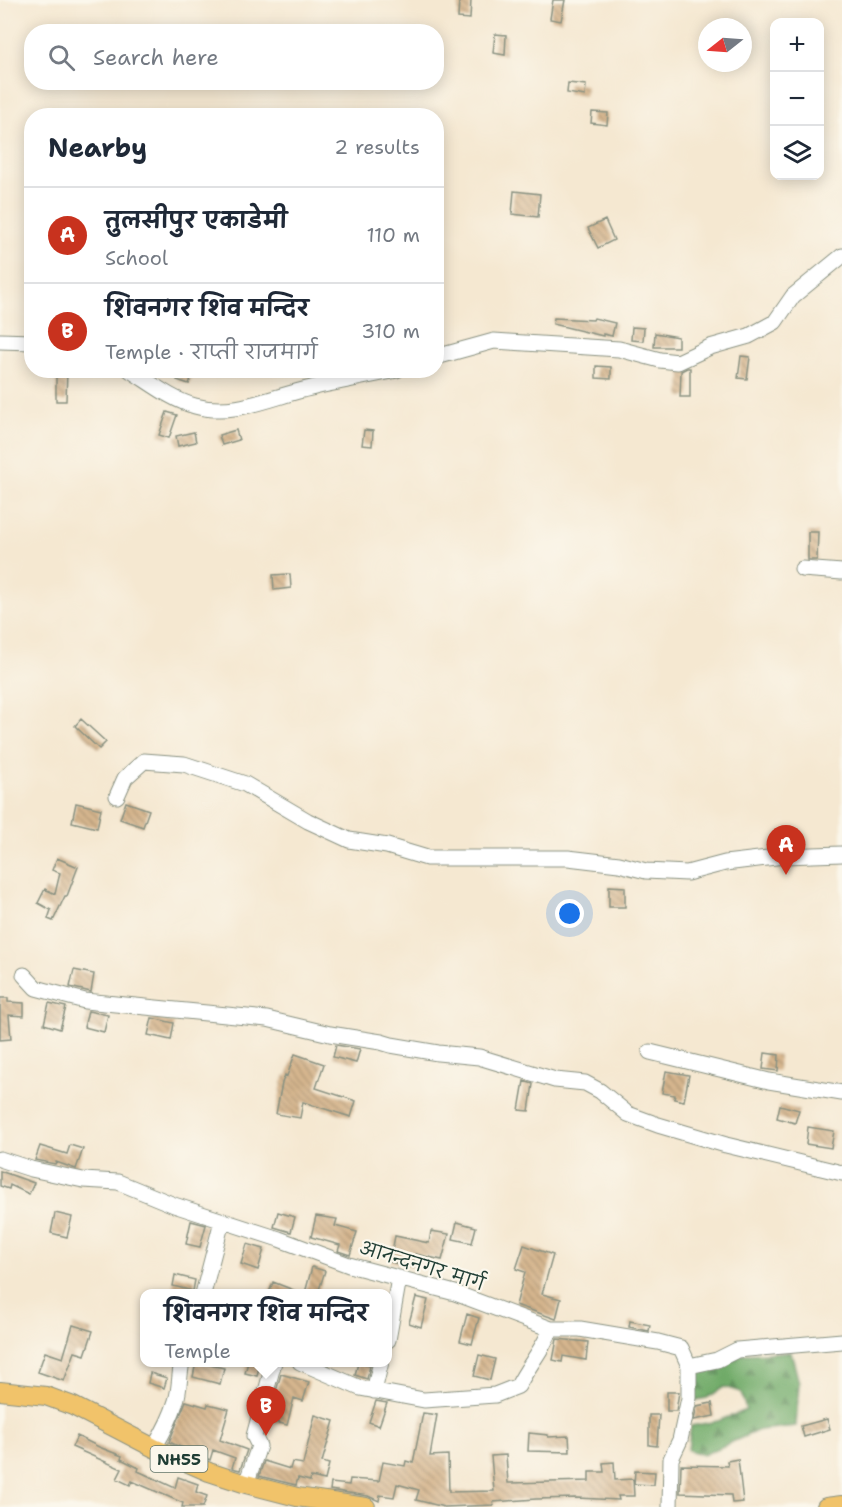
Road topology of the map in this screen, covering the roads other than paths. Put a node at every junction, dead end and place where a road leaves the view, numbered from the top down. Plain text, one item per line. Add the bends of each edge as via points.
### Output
1 (842, 256) edge
2 (0, 341) edge
3 (24, 342) edge
4 (444, 355) edge
5 (143, 378) edge
6 (358, 378) edge
7 (802, 569) dead end
8 (842, 572) edge
9 (117, 796) dead end
10 (842, 854) edge
11 (24, 975) dead end
12 (650, 1052) dead end
13 (842, 1093) edge
14 (0, 1159) edge
15 (842, 1173) edge
16 (222, 1221) junction
17 (399, 1278) junction
18 (204, 1289) edge
19 (392, 1314) edge
20 (552, 1329) junction
21 (842, 1341) edge
22 (689, 1366) junction
23 (181, 1367) edge
24 (273, 1367) edge
25 (312, 1367) edge
26 (380, 1367) edge
27 (0, 1391) edge
28 (374, 1391) junction
29 (154, 1449) junction
30 (246, 1484) junction
31 (842, 1505) edge
32 (366, 1507) edge
33 (670, 1507) edge
34 (826, 1507) edge

1 - 4 street via 794,296 775,321 750,336 710,347 678,362 619,350 494,341
2 - 3 street
5 - 6 street via 179,400 222,410
7 - 8 street
9 - 10 street via 125,778 144,761 184,764 245,784 349,840 427,858 568,858 646,871 687,873 725,863
11 - 15 street via 36,988 85,1001 267,1019 391,1045 479,1057 555,1080 585,1083 600,1090 628,1114 658,1125
12 - 13 street
14 - 16 street, आनन्दनगर मार्ग via 73,1178 118,1182
16 - 17 street, आनन्दनगर मार्ग
16 - 18 street
17 - 19 street
17 - 20 street, आनन्दनगर मार्ग via 455,1293
20 - 22 street, आनन्दनगर मार्ग via 580,1329 681,1348
20 - 28 street via 518,1386 495,1395 424,1400
21 - 22 street via 737,1350 717,1360
22 - 33 street via 689,1398 680,1440 671,1459
23 - 29 street via 177,1399 167,1428
24 - 30 street via 254,1436 259,1446
25 - 28 street
26 - 28 street
27 - 29 main road, NH55 via 46,1396 74,1406
29 - 30 main road, NH55
30 - 32 main road, NH55 via 297,1497
31 - 34 main road

